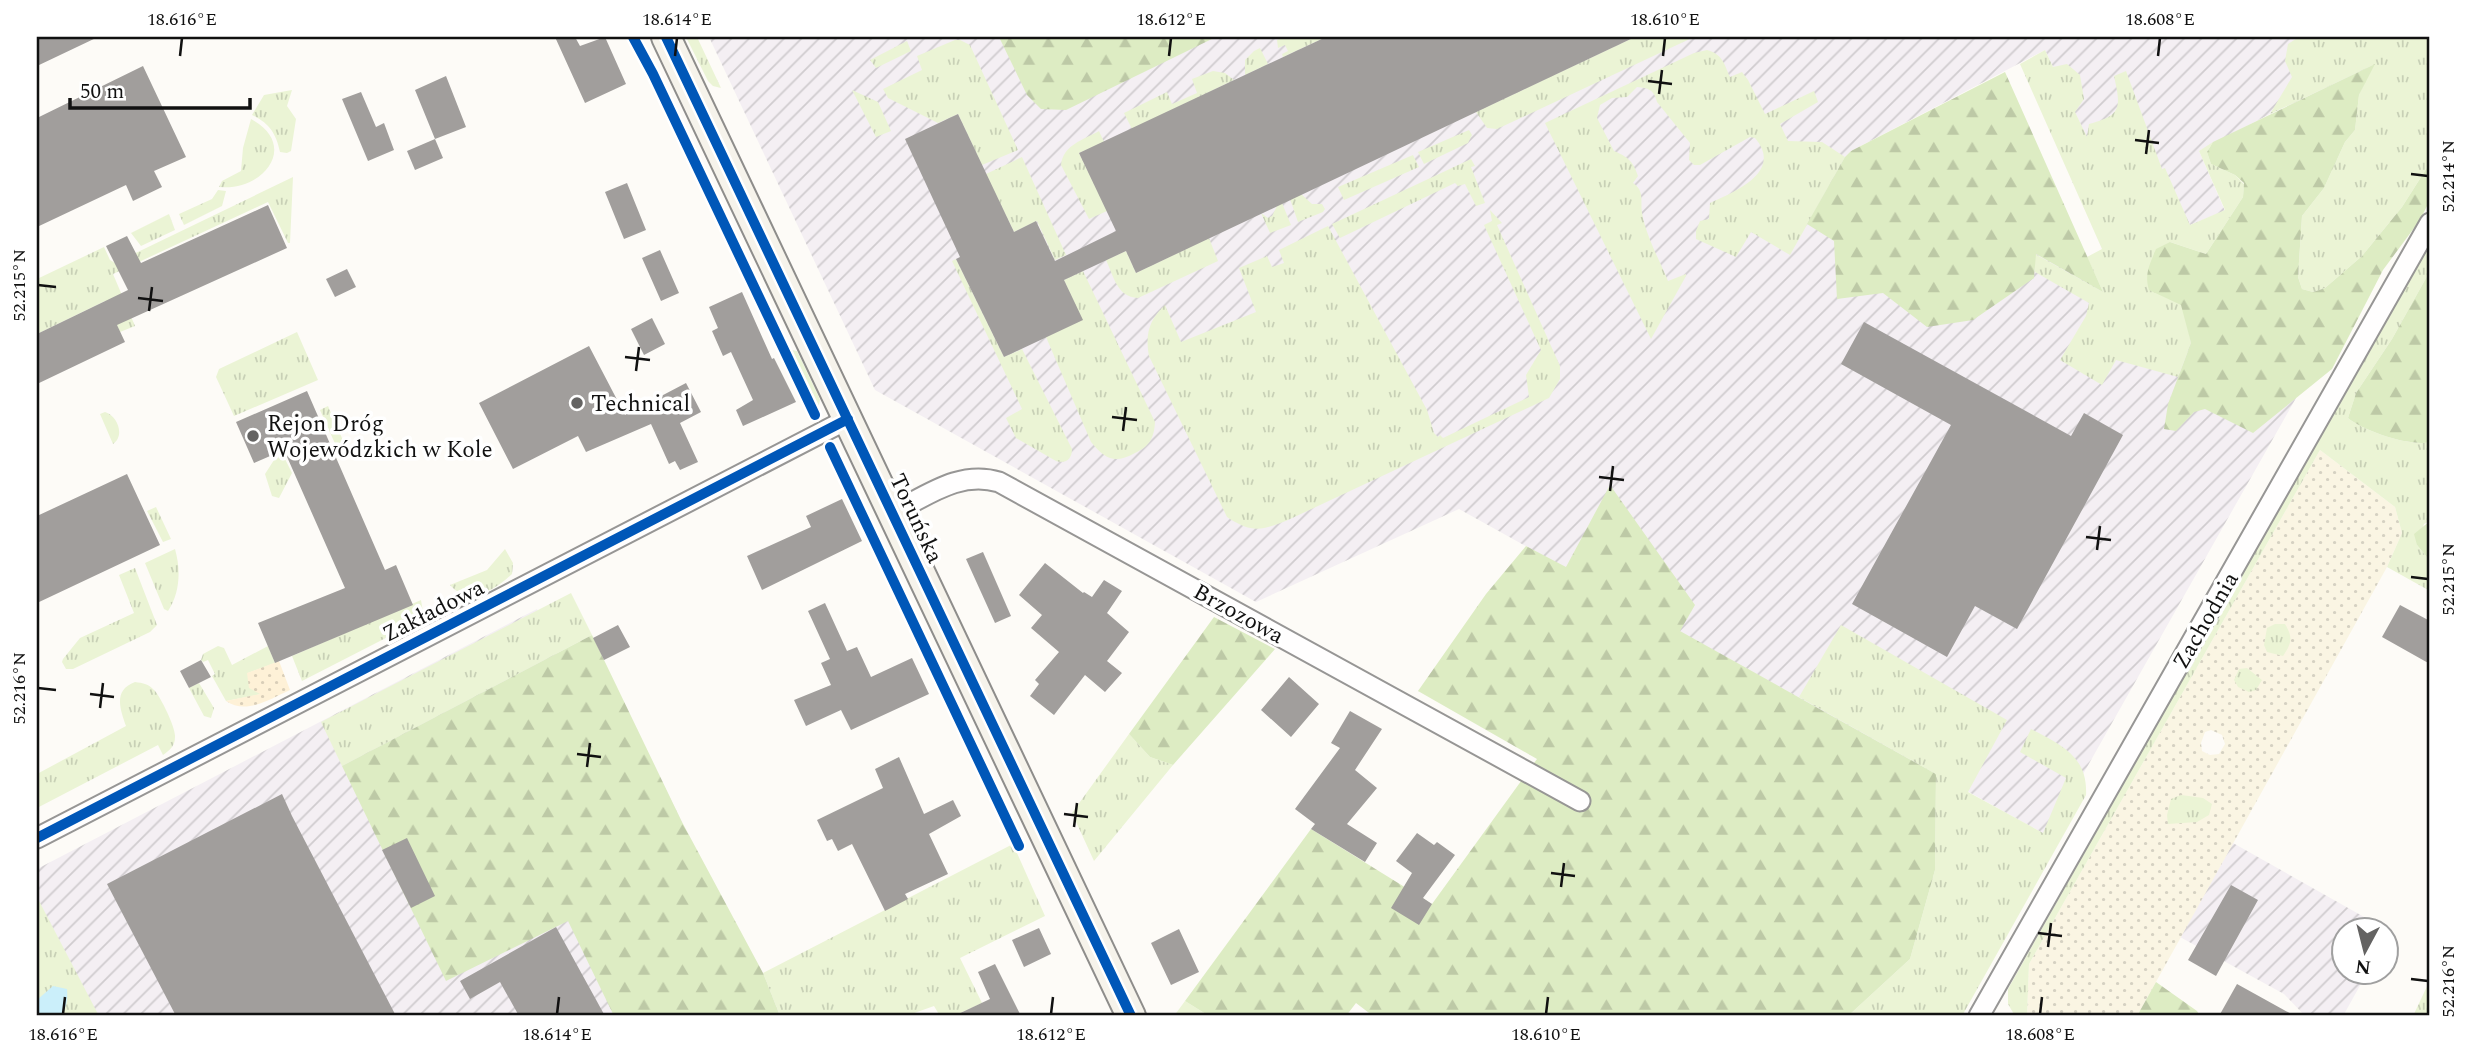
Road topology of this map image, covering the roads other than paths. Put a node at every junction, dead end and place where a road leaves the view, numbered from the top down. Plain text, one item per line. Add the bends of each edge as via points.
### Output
1 (666, 37) edge
2 (2430, 223) edge
3 (848, 419) junction
4 (892, 513) junction
5 (1580, 801) dead end
6 (37, 838) edge
7 (1131, 1016) edge
8 (1979, 1016) edge

1 - 3 street, Toruńska
2 - 8 street, Zachodnia
3 - 4 street, Toruńska
3 - 6 street, Zakładowa
4 - 5 street, Brzozowa via 956,481 979,477 999,482
4 - 7 street, Toruńska

